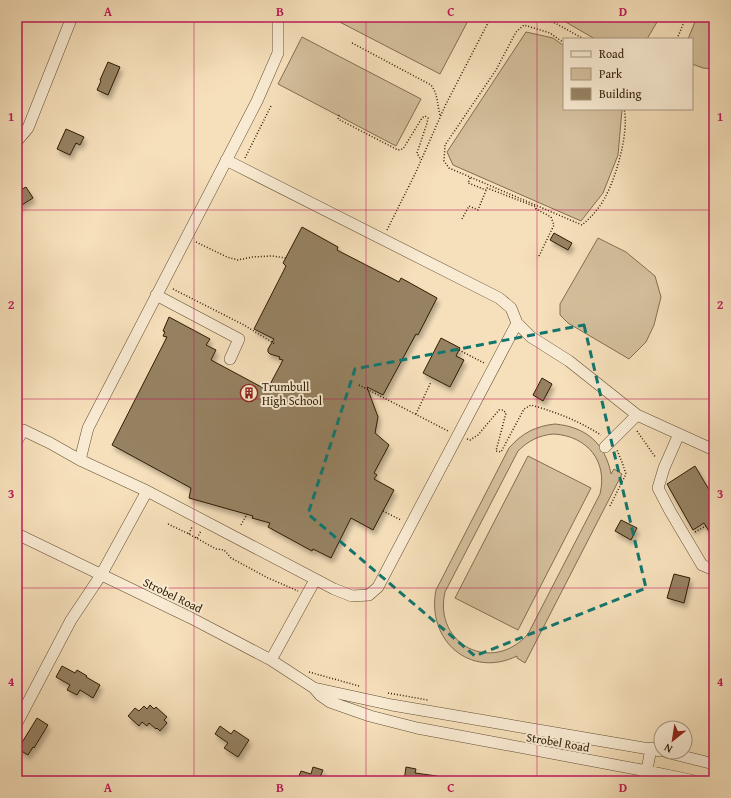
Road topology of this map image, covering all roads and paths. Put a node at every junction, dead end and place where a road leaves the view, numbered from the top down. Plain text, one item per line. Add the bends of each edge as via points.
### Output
1 (72, 17) edge
2 (277, 17) edge
3 (491, 17) edge
4 (541, 17) edge
5 (554, 17) edge
6 (686, 17) edge
7 (556, 23) junction
8 (582, 38) edge
9 (677, 38) edge
10 (563, 42) edge
11 (352, 43) dead end
12 (271, 106) dead end
13 (624, 110) edge
14 (339, 115) dead end
15 (441, 116) junction
16 (17, 141) edge
17 (226, 160) junction
18 (421, 160) junction
19 (240, 167) junction
20 (470, 178) junction
21 (486, 190) junction
22 (462, 219) dead end
23 (382, 239) junction
24 (195, 241) dead end
25 (286, 258) dead end
26 (538, 258) dead end
27 (173, 284) dead end
28 (156, 295) junction
29 (517, 323) junction
30 (275, 344) dead end
31 (459, 350) dead end
32 (230, 359) dead end
33 (486, 364) dead end
34 (432, 382) dead end
35 (359, 385) dead end
36 (416, 414) junction
37 (638, 415) junction
38 (679, 434) junction
39 (458, 435) junction
40 (17, 441) edge
41 (608, 445) junction
42 (714, 450) edge
43 (80, 460) junction
44 (147, 491) junction
45 (610, 506) dead end
46 (383, 512) dead end
47 (247, 514) dead end
48 (405, 522) dead end
49 (237, 523) dead end
50 (168, 524) dead end
51 (17, 534) edge
52 (714, 570) edge
53 (101, 575) junction
54 (316, 580) junction
55 (306, 596) junction
56 (271, 660) junction
57 (306, 671) dead end
58 (314, 688) junction
59 (363, 688) dead end
60 (386, 692) dead end
61 (433, 700) dead end
62 (420, 709) junction
63 (17, 723) edge
64 (417, 728) junction
65 (653, 749) edge
66 (653, 758) edge
67 (693, 759) edge
68 (714, 764) edge
69 (646, 776) edge
70 (695, 781) edge

1 - 16 street via 28,128
2 - 17 street via 278,53 257,101
3 - 15 path
4 - 7 path
5 - 7 path
6 - 9 path
7 - 8 path
10 - 20 path via 550,33 524,25 516,32 496,70 445,145 444,161 450,168
11 - 15 path via 431,85 436,91
12 - 19 path
13 - 20 path via 624,133 613,180 600,207 582,226
14 - 18 path via 338,119 398,150 403,149 425,116 428,118 427,123 417,153
15 - 18 path
17 - 19 street
17 - 28 street
18 - 23 path
19 - 23 street
20 - 21 path via 468,183
21 - 22 path via 478,210 469,206
21 - 26 path via 487,188 536,207 551,217 554,225
23 - 29 street via 499,298 511,308
24 - 25 path via 238,260 272,256
27 - 30 path via 172,289 244,325
28 - 32 street via 239,339
28 - 43 street via 88,428
29 - 37 street via 531,337 569,361
29 - 39 street
31 - 33 path
34 - 36 path
35 - 36 path
36 - 39 path
37 - 38 street
37 - 41 street
38 - 42 street
38 - 52 street via 658,488 702,565
39 - 41 path via 470,440 478,435 499,410 503,410 506,413 496,451 501,452 524,409 531,406 577,420 600,434
39 - 54 street via 378,587 369,595 352,596
40 - 43 street via 23,430
41 - 45 path via 614,445 626,474
43 - 44 street
44 - 53 street
44 - 54 street
46 - 48 path
47 - 49 path via 241,525
50 - 55 path via 216,549 224,550 231,558
51 - 53 street, Strobel Road
53 - 56 street, Strobel Road
53 - 63 street via 71,620
54 - 55 street
55 - 56 street
56 - 58 street, Strobel Road
57 - 59 path
58 - 62 street, Strobel Road
58 - 64 street, Strobel Road via 330,702
60 - 61 path
62 - 64 street
62 - 65 street, Strobel Road
64 - 69 street, Strobel Road
66 - 69 street
67 - 68 street
69 - 70 street, Strobel Road

